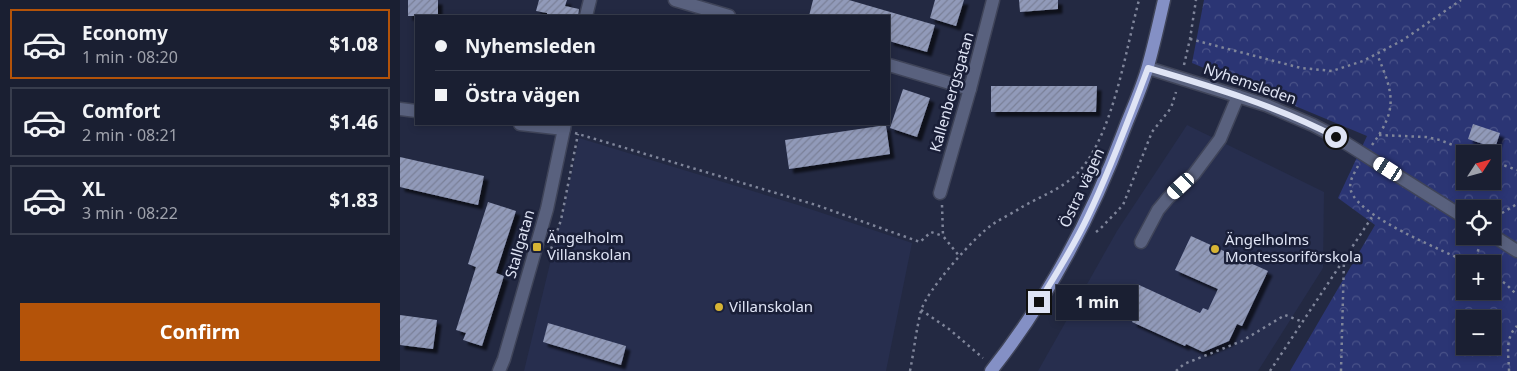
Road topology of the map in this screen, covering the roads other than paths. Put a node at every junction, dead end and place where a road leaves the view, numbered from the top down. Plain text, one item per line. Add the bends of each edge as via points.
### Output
1 (590, 0) edge
2 (675, 0) edge
3 (993, 0) edge
4 (1164, 0) edge
5 (586, 15) edge
6 (726, 15) edge
7 (890, 65) edge
8 (1148, 68) junction
9 (970, 90) junction
10 (1238, 96) junction
11 (400, 109) edge
12 (415, 111) edge
13 (542, 125) edge
14 (565, 126) edge
15 (940, 193) road end
16 (1456, 212) edge
17 (1501, 241) edge
18 (1140, 242) dead end
19 (1517, 251) edge
20 (988, 366) edge
21 (499, 371) edge

1 - 5 street
2 - 6 street
3 - 9 street, Kallenbergsgatan
4 - 8 main road, Östra vägen
7 - 9 street
8 - 10 street, Nyhemsleden
8 - 20 main road, Östra vägen via 1088,218 1034,310
9 - 15 street, Kallenbergsgatan
10 - 16 street, Nyhemsleden via 1287,113 1328,133
10 - 18 street via 1220,140 1194,174 1158,210
11 - 12 street
13 - 14 street
14 - 21 street, Stallgatan via 547,209
17 - 19 street

